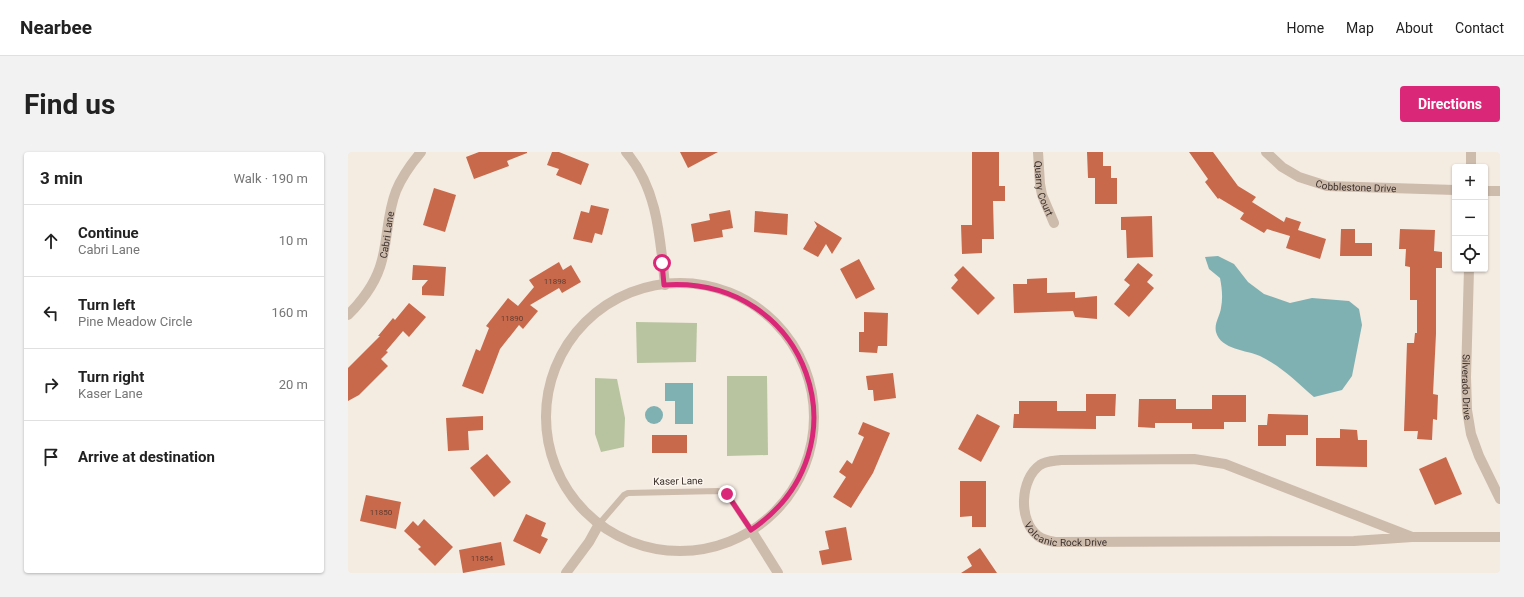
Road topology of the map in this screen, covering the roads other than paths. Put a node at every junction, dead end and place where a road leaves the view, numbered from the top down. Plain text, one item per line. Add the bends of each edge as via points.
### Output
1 (421, 152) edge
2 (626, 152) edge
3 (1038, 152) edge
4 (1266, 152) edge
5 (1472, 152) edge
6 (1471, 164) edge
7 (1452, 190) edge
8 (1488, 191) edge
9 (1500, 191) edge
10 (1054, 223) dead end
11 (1469, 272) edge
12 (664, 285) junction
13 (348, 315) edge
14 (1500, 499) edge
15 (599, 524) junction
16 (751, 530) junction
17 (1412, 537) junction
18 (1500, 537) edge
19 (566, 573) edge
20 (778, 573) edge

1 - 13 street, Cabri Lane via 396,191 379,271 368,292
2 - 12 street via 639,170 652,200 659,233
3 - 10 street, Quarry Court via 1042,196
4 - 7 street, Cobblestone Drive via 1282,168 1299,177 1327,186
5 - 6 street
8 - 9 street
11 - 14 street, Silverado Drive via 1467,410 1471,434 1479,456
12 - 15 street via 627,294 592,316 566,346 550,384 546,424 554,464 574,500
12 - 16 street via 702,286 745,301 781,330 805,369 814,414 807,459 785,500 770,517
15 - 16 street via 618,537 653,548 674,551 718,546
15 - 16 lane, Kaser Lane via 628,493 718,491 727,494
15 - 19 street
16 - 20 street
17 - 17 street, Volcanic Rock Drive via 1354,541 1055,542 1036,536 1030,527 1024,510 1024,492 1029,477 1041,464 1050,461 1194,459 1225,464
17 - 18 street, Volcanic Rock Drive

